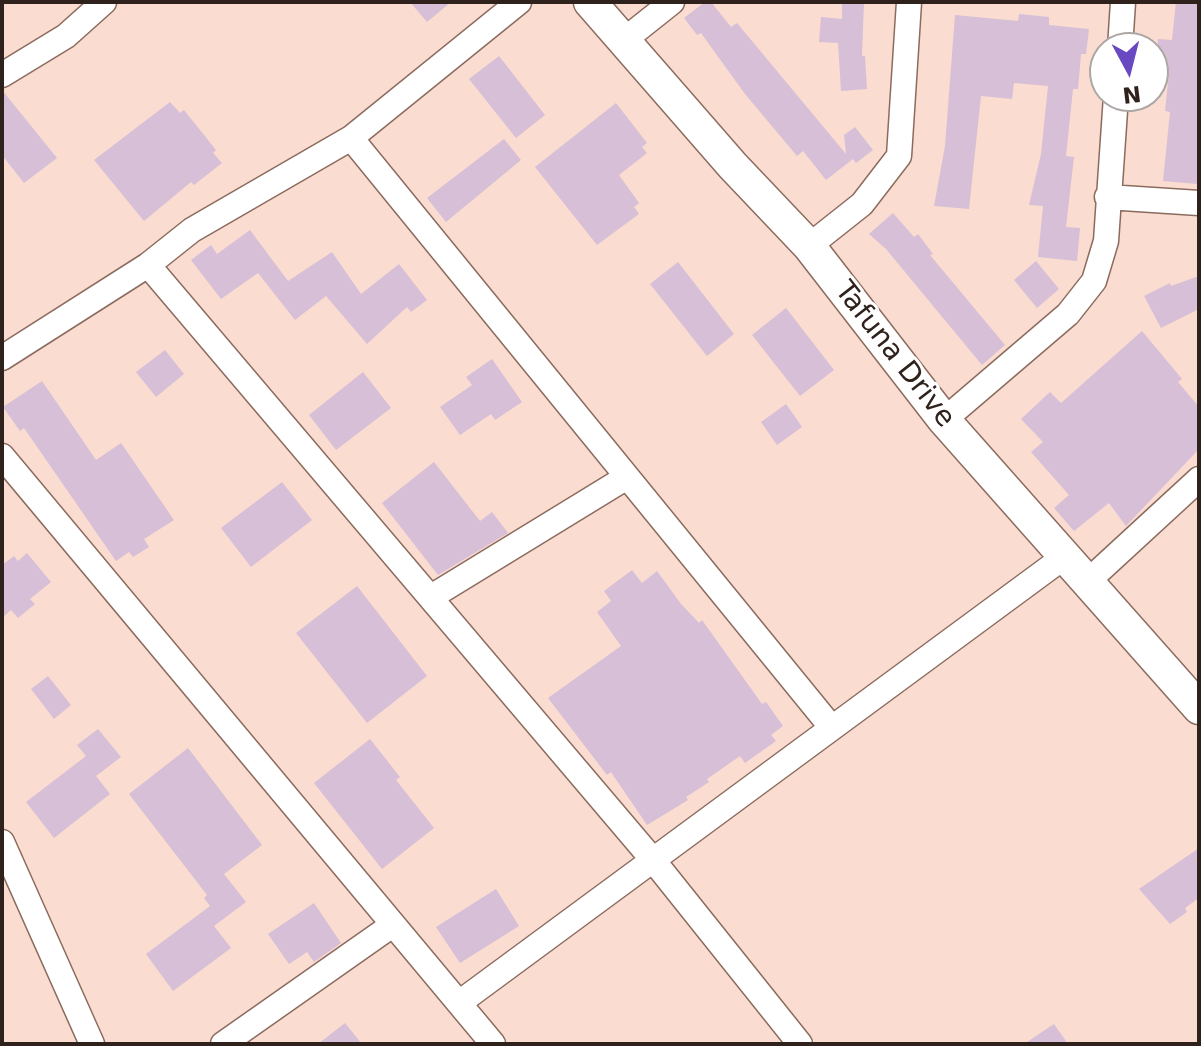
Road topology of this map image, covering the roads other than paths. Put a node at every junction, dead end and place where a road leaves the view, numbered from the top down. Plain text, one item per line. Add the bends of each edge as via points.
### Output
1 (104, 2) edge
2 (519, 2) edge
3 (590, 2) edge
4 (672, 2) edge
5 (909, 2) edge
6 (1123, 2) edge
7 (1121, 32) edge
8 (623, 41) junction
9 (2, 75) edge
10 (1115, 112) edge
11 (351, 138) junction
12 (1107, 197) junction
13 (1199, 203) edge
14 (809, 246) junction
15 (148, 265) junction
16 (2, 358) edge
17 (944, 420) junction
18 (2, 456) edge
19 (627, 477) junction
20 (1199, 479) edge
21 (1064, 557) junction
22 (1086, 583) junction
23 (431, 597) junction
24 (1195, 695) edge
25 (832, 728) junction
26 (2, 842) edge
27 (653, 860) junction
28 (391, 926) junction
29 (459, 1003) junction
30 (92, 1044) edge
31 (223, 1044) edge
32 (493, 1044) edge
33 (800, 1044) edge

1 - 9 street via 66,36
2 - 11 street
3 - 8 main road, Tafuna Drive
4 - 8 street
5 - 14 street via 899,156 862,204
6 - 7 street
8 - 14 main road, Tafuna Drive
10 - 12 street
11 - 15 street via 192,230
11 - 19 street
12 - 13 street
12 - 17 street via 1106,241 1094,281 1068,314
14 - 17 main road, Tafuna Drive
15 - 16 street
15 - 23 street
17 - 21 main road, Tafuna Drive
18 - 28 street
19 - 23 street
19 - 25 street
20 - 22 street
21 - 22 main road, Tafuna Drive
21 - 25 street
22 - 24 main road, Tafuna Drive
23 - 27 street
25 - 27 street
26 - 30 street
27 - 29 street
27 - 33 street
28 - 29 street
28 - 31 street
29 - 32 street

